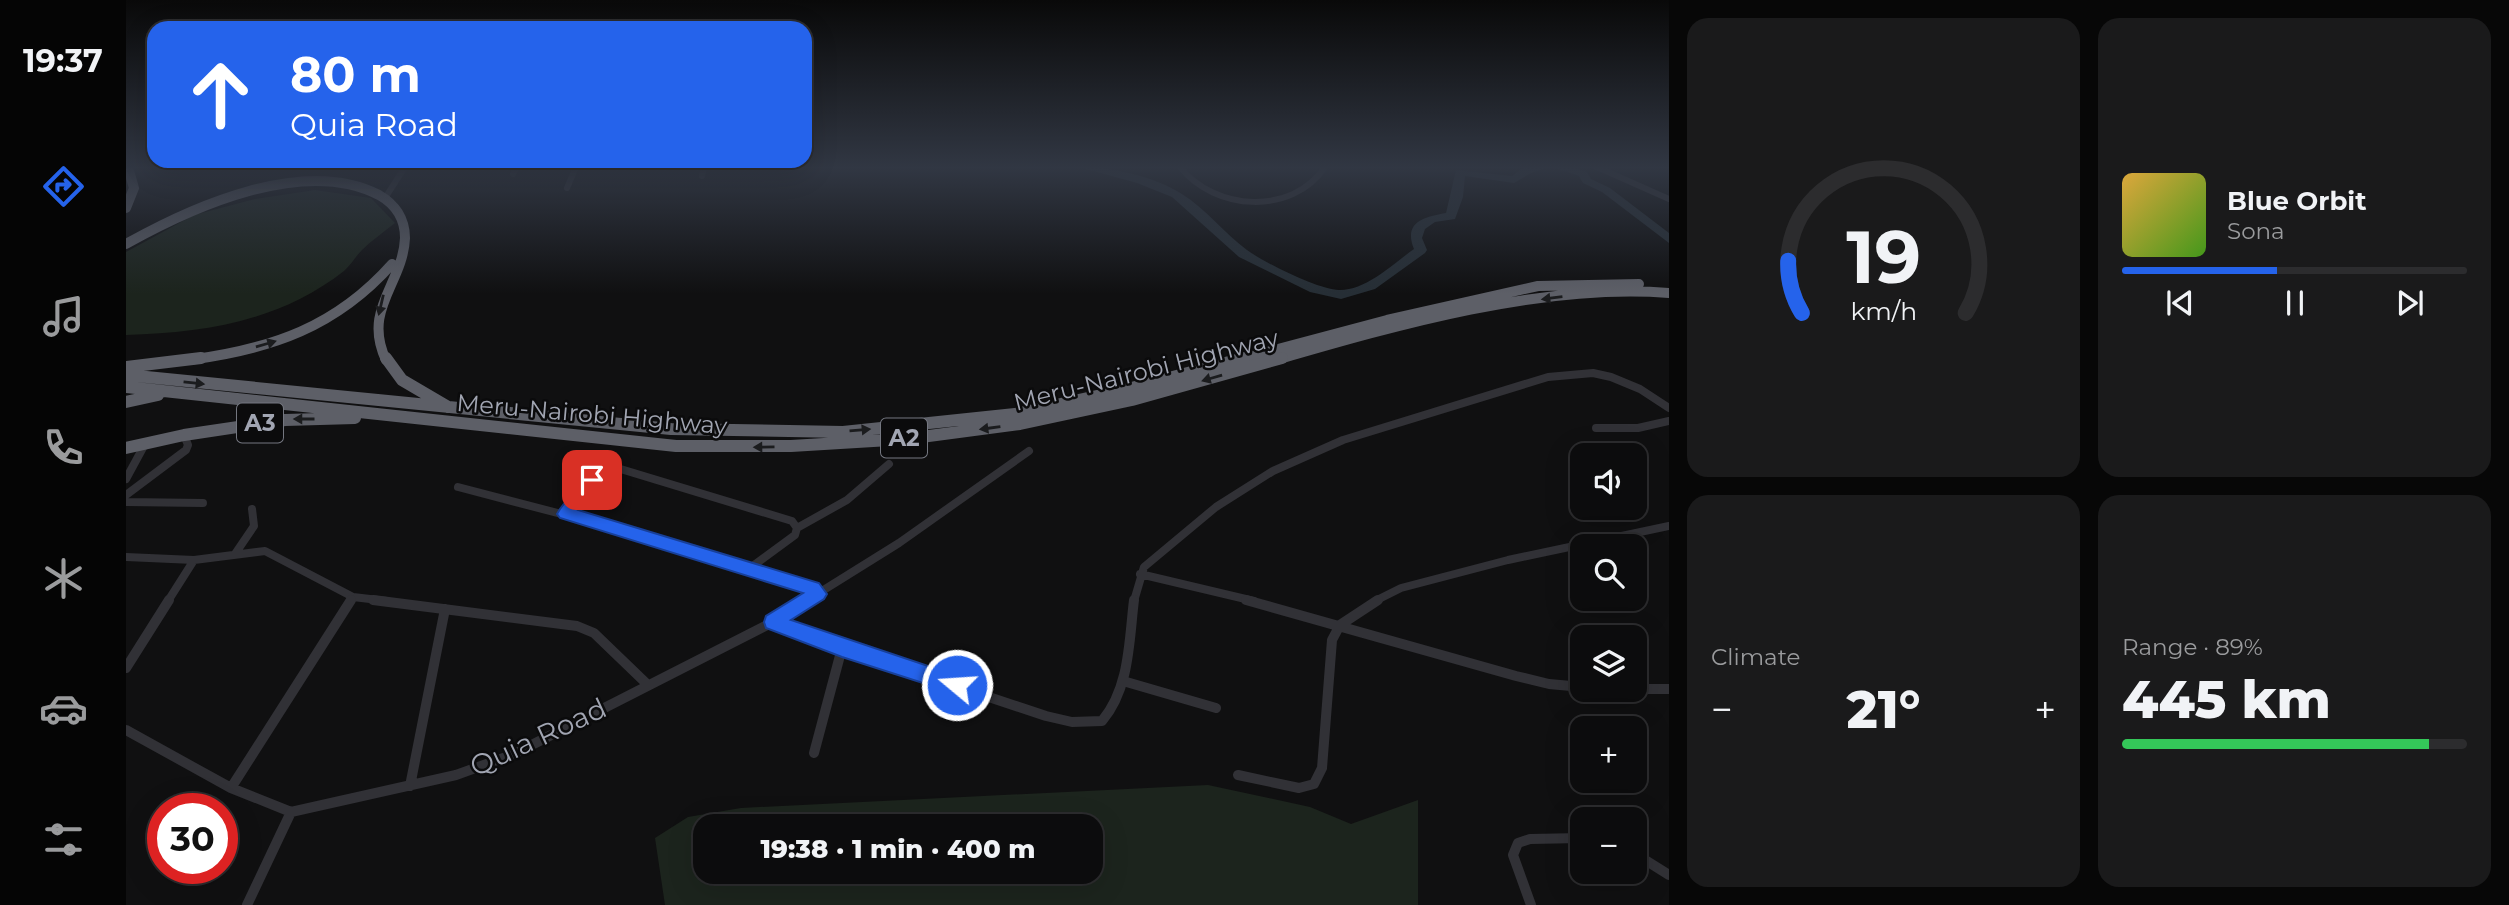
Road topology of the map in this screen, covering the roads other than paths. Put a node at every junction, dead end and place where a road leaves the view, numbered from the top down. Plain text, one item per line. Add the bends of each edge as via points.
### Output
1 (194, 209) edge
2 (395, 209) edge
3 (404, 242) junction
4 (126, 244) edge
5 (1669, 285) edge
6 (1669, 293) edge
7 (126, 367) edge
8 (126, 375) edge
9 (126, 387) edge
10 (172, 392) junction
11 (126, 402) edge
12 (450, 408) junction
13 (1669, 408) edge
14 (397, 417) junction
15 (1669, 421) edge
16 (1596, 428) dead end
17 (184, 435) junction
18 (145, 444) junction
19 (126, 448) edge
20 (1029, 451) dead end
21 (890, 464) dead end
22 (126, 479) edge
23 (458, 487) dead end
24 (126, 495) edge
25 (126, 502) edge
26 (203, 503) dead end
27 (252, 509) dead end
28 (566, 514) junction
29 (1669, 526) edge
30 (797, 528) junction
31 (235, 554) junction
32 (126, 556) edge
33 (194, 560) junction
34 (750, 568) junction
35 (1140, 574) junction
36 (818, 594) junction
37 (353, 597) junction
38 (445, 609) junction
39 (773, 622) junction
40 (1339, 625) junction
41 (842, 648) junction
42 (126, 668) edge
43 (1124, 681) junction
44 (648, 685) junction
45 (1570, 686) edge
46 (1647, 689) edge
47 (1669, 689) edge
48 (1216, 708) dead end
49 (126, 730) edge
50 (814, 753) dead end
51 (1238, 775) dead end
52 (410, 786) junction
53 (231, 788) junction
54 (290, 812) junction
55 (1570, 838) edge
56 (1647, 861) edge
57 (1669, 875) edge
58 (247, 905) edge
59 (1531, 905) edge

1 - 4 highway
2 - 3 highway via 401,215
7 -> 3 highway via 216,356 301,331 370,289
3 -> 12 highway via 379,312 383,356 402,380
12 -> 5 highway, Meru-Nairobi Highway / A2 via 747,432 843,432 938,424 1015,414 1124,390 1387,320 1538,286
6 -> 14 highway, Meru-Nairobi Highway / A2 via 1589,293 1474,308 1059,418 849,444 676,446
8 -> 12 highway, Meru-Nairobi Highway / A2
9 - 10 highway, Meru-Nairobi Highway / A2
10 - 11 highway
10 - 14 highway, Meru-Nairobi Highway / A2
13 - 35 street via 1611,377 1574,373 1548,376 1343,440 1273,471 1216,507
14 -> 17 highway, A3 via 285,419
15 - 16 street via 1638,428
17 - 18 highway, A3
17 - 24 street via 186,450
18 - 19 highway, A3
18 - 22 street
20 - 36 street, Quia Road via 900,543
21 - 30 street via 847,500
23 - 28 street
25 - 26 street
27 - 31 street via 254,526
28 - 30 street via 597,473 614,467 792,521
28 - 34 street
29 - 40 street via 1401,588
30 - 34 street
31 - 33 street
31 - 37 street via 265,551 279,556
32 - 33 street
33 - 42 street
34 - 36 street via 813,588
35 - 40 street
35 - 43 street
36 - 39 street, Quia Road
37 - 38 street
37 - 53 street
38 - 44 street via 577,626 594,633
38 - 52 street
39 - 41 street
39 - 44 street, Quia Road
40 - 45 street via 1517,676
40 - 51 street via 1332,640 1322,768 1314,784 1299,788
41 - 43 street via 1046,717 1080,724 1102,721
41 - 50 street
43 - 48 street
44 - 52 street, Quia Road via 526,749
46 - 47 street
49 - 53 street
52 - 54 street, Quia Road
53 - 54 street
54 - 58 street
55 - 59 street via 1518,843 1513,855
56 - 57 street

